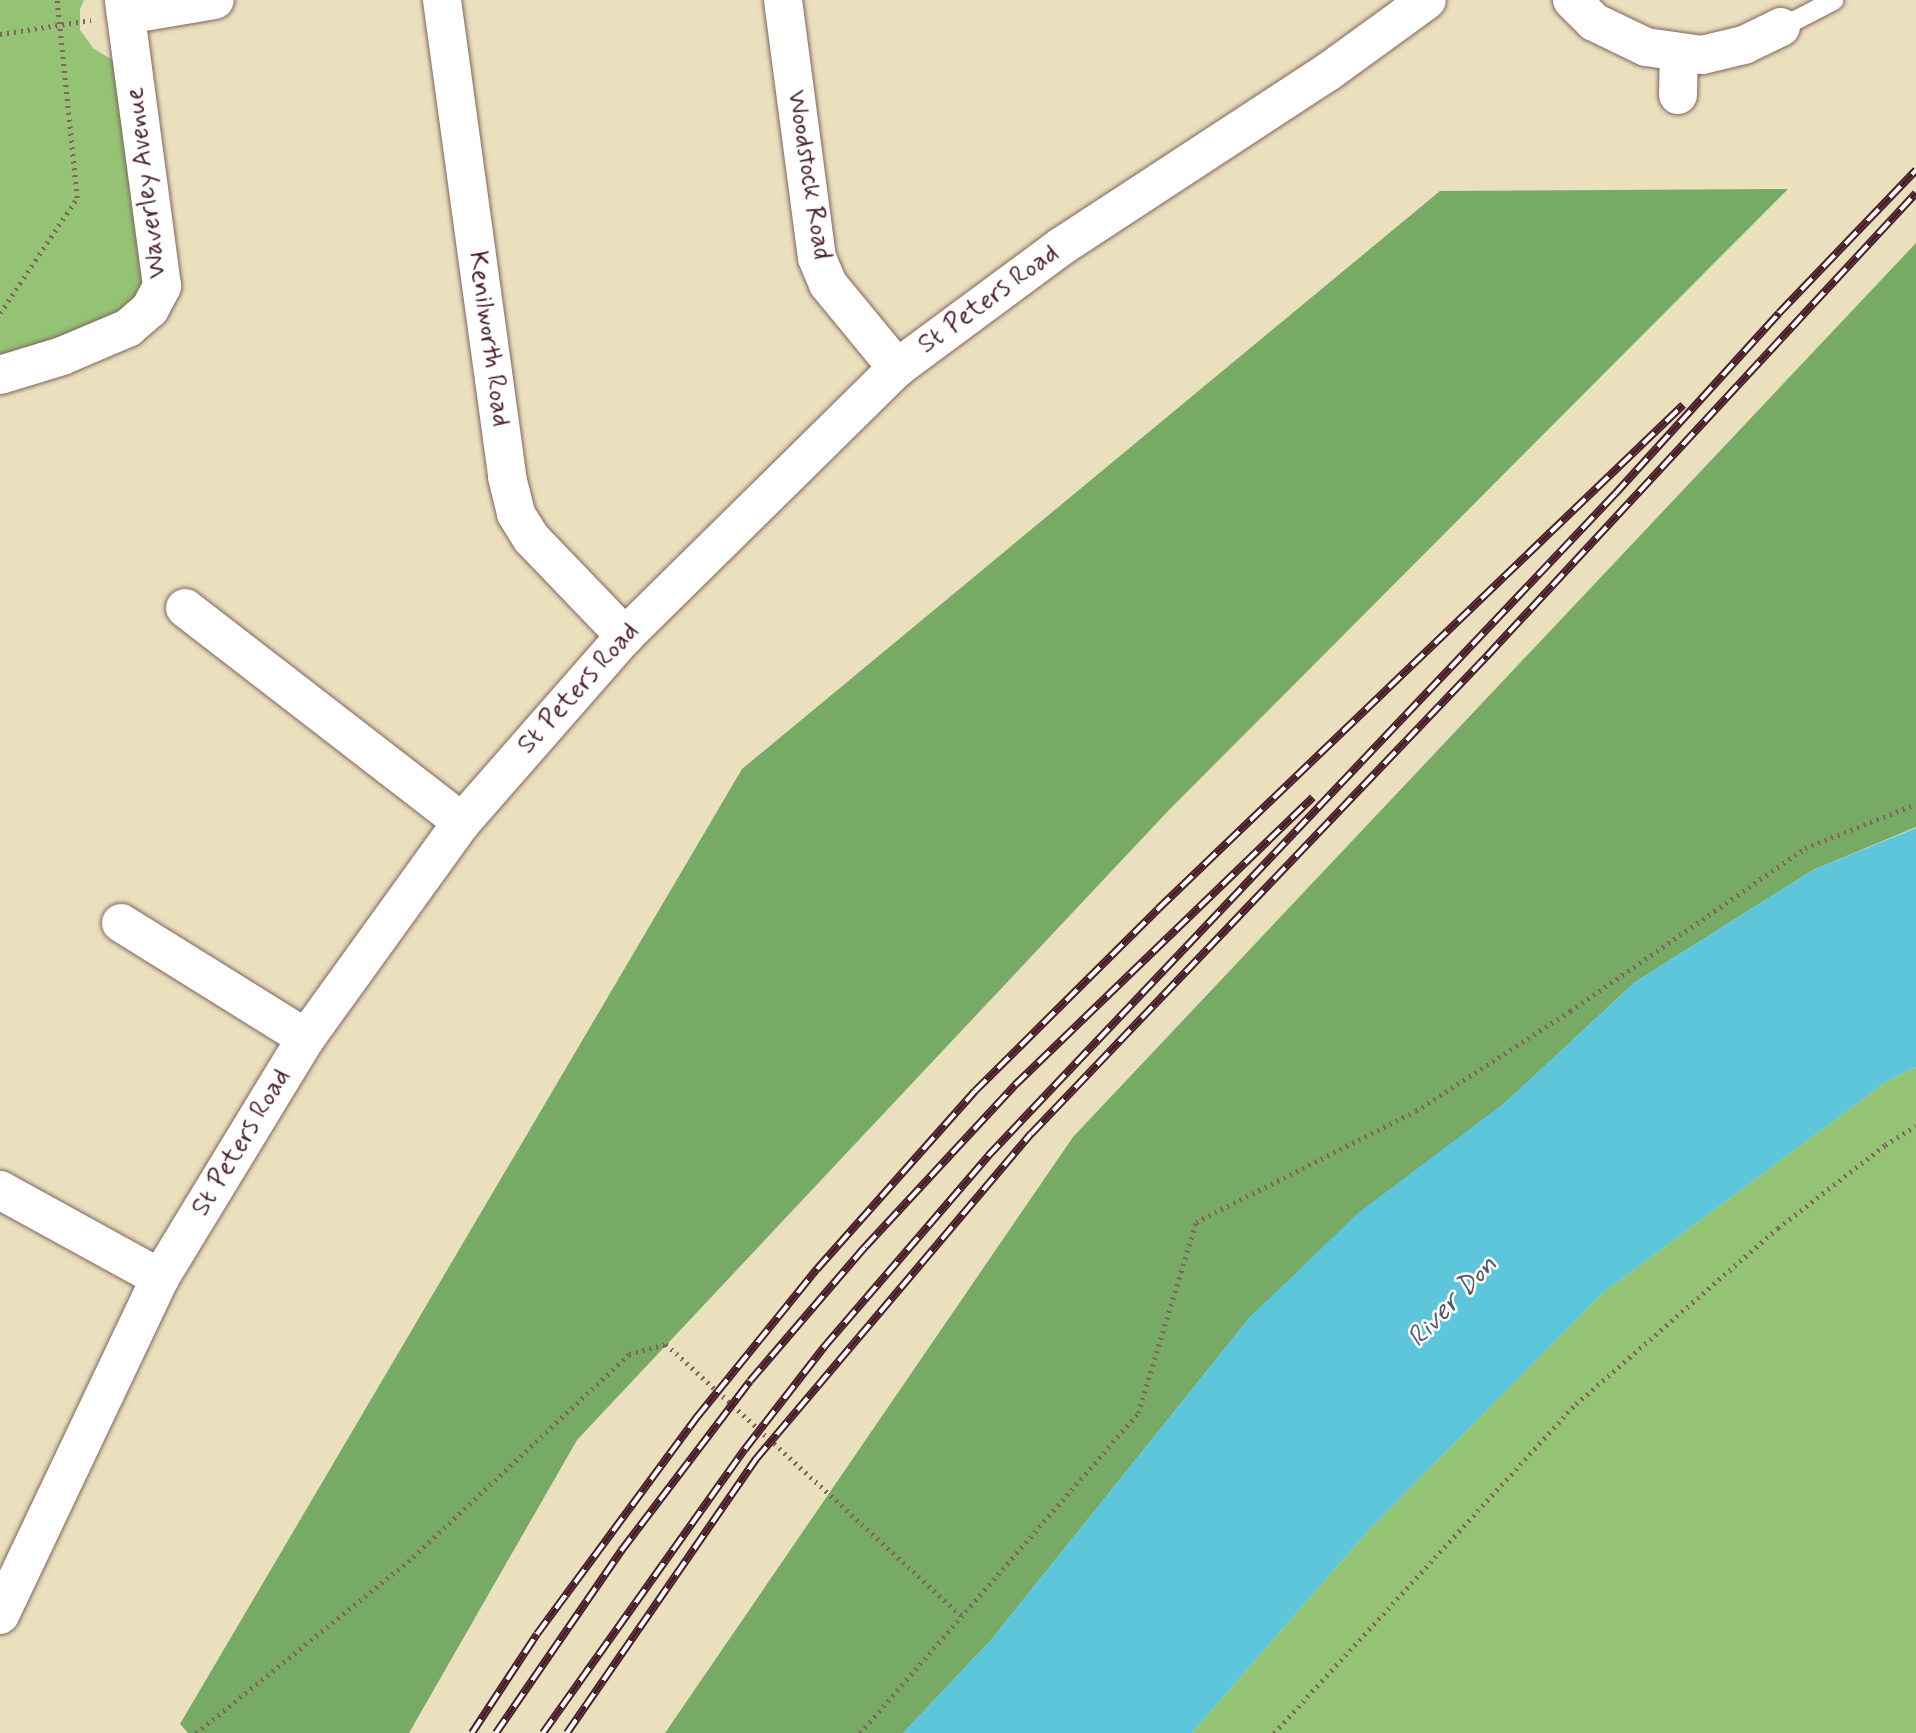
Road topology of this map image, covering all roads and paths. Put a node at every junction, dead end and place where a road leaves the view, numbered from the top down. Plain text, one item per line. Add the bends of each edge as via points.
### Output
1 (57, 0) edge
2 (215, 0) edge
3 (442, 0) edge
4 (783, 0) edge
5 (1427, 0) edge
6 (1572, 0) edge
7 (1833, 0) edge
8 (125, 7) edge
9 (60, 25) junction
10 (1781, 27) joint
11 (0, 34) edge
12 (1679, 52) junction
13 (1678, 95) dead end
14 (0, 313) edge
15 (897, 368) junction
16 (0, 375) edge
17 (185, 608) dead end
18 (625, 636) junction
19 (1916, 804) edge
20 (462, 822) junction
21 (121, 923) dead end
22 (306, 1038) junction
23 (1916, 1126) edge
24 (0, 1190) edge
25 (160, 1278) junction
26 (0, 1615) edge
27 (962, 1616) junction
28 (196, 1733) edge
29 (860, 1733) edge
30 (1274, 1733) edge

1 - 9 path
2 - 8 street
3 - 18 street, Kenilworth Road via 507,477 516,514 531,538
4 - 15 street, Woodstock Road via 817,258 828,285
5 - 15 street, St Peters Road via 1328,72 1062,246
6 - 12 street via 1594,22 1646,47
7 - 10 lane
8 - 9 path
8 - 16 street, Waverley Avenue via 162,286 150,309 128,328 62,356
9 - 11 path
9 - 14 path via 77,198
10 - 12 street via 1744,45 1713,53
12 - 13 street
15 - 18 street, St Peters Road
17 - 20 street
18 - 20 street, St Peters Road
19 - 27 path via 1805,848 1416,1111 1196,1222 1139,1413
20 - 22 street, St Peters Road
21 - 22 street
22 - 25 street, St Peters Road
23 - 30 path via 1778,1228 1576,1404
24 - 25 street
25 - 26 street, St Peters Road
27 - 28 path via 666,1344 629,1354 413,1557
27 - 29 path

